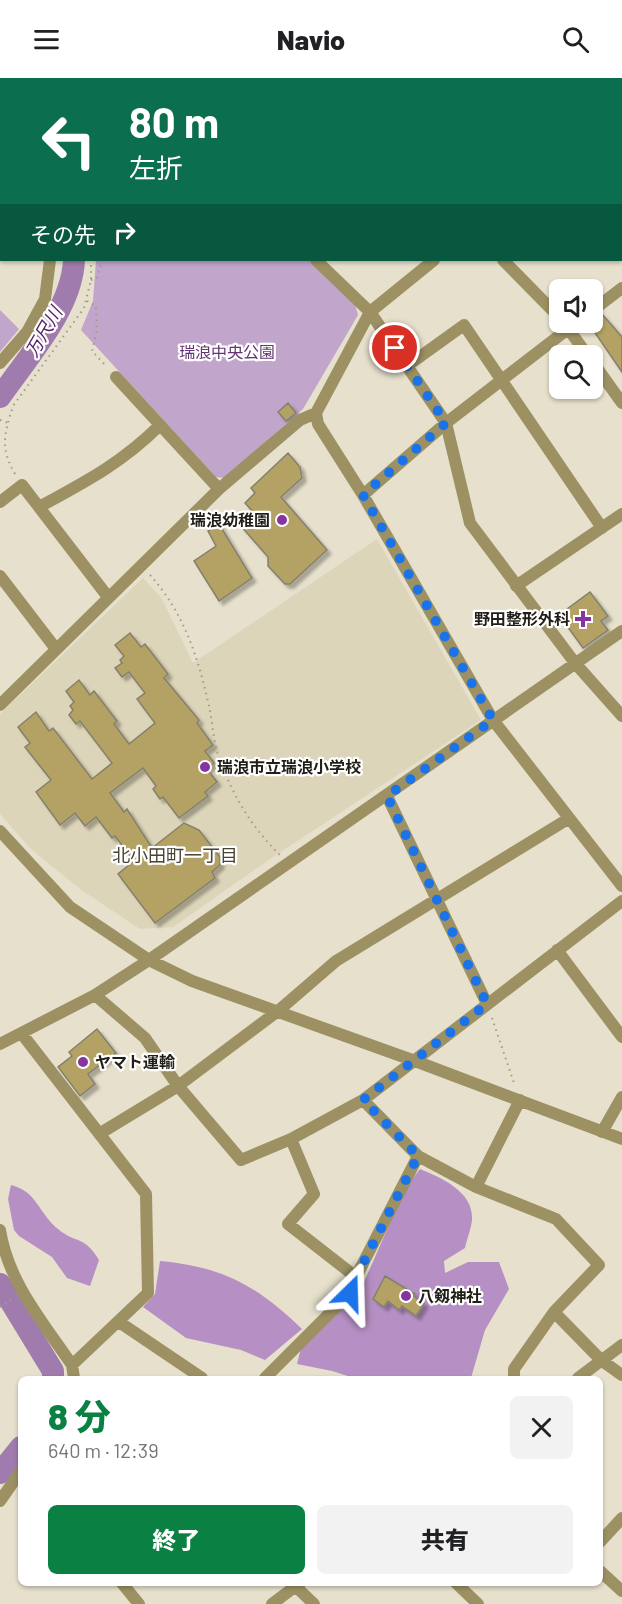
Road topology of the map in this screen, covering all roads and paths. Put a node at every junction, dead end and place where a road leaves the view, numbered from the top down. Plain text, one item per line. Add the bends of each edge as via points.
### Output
1 (50, 261) edge
2 (91, 261) edge
3 (102, 261) edge
4 (317, 261) edge
5 (433, 261) edge
6 (504, 261) edge
7 (90, 280) junction
8 (622, 288) edge
9 (87, 301) junction
10 (603, 303) edge
11 (549, 307) edge
12 (370, 312) junction
13 (559, 333) edge
14 (0, 363) edge
15 (407, 366) junction
16 (603, 376) edge
17 (116, 377) joint
18 (501, 381) junction
19 (622, 403) edge
20 (316, 413) junction
21 (0, 420) edge
22 (8, 423) junction
23 (446, 423) junction
24 (160, 424) junction
25 (22, 485) junction
26 (219, 489) junction
27 (363, 495) junction
28 (0, 502) edge
29 (39, 507) junction
30 (622, 514) edge
31 (602, 528) junction
32 (142, 565) junction
33 (0, 576) edge
34 (516, 586) junction
35 (108, 597) junction
36 (622, 631) edge
37 (56, 649) junction
38 (575, 663) junction
39 (0, 705) edge
40 (622, 716) edge
41 (493, 720) junction
42 (387, 796) junction
43 (568, 819) junction
44 (0, 831) edge
45 (288, 864) junction
46 (622, 886) edge
47 (438, 900) junction
48 (622, 901) edge
49 (557, 950) junction
50 (149, 960) junction
51 (95, 995) junction
52 (487, 1004) junction
53 (278, 1011) junction
54 (22, 1034) junction
55 (622, 1037) edge
56 (0, 1044) edge
57 (415, 1061) junction
58 (178, 1086) junction
59 (622, 1097) edge
60 (363, 1100) junction
61 (520, 1100) junction
62 (602, 1132) junction
63 (99, 1134) junction
64 (291, 1139) junction
65 (622, 1139) edge
66 (418, 1156) junction
67 (476, 1187) junction
68 (0, 1230) edge
69 (356, 1277) junction
70 (22, 1292) junction
71 (0, 1307) edge
72 (554, 1312) junction
73 (119, 1322) junction
74 (622, 1346) edge
75 (600, 1360) junction
76 (72, 1365) junction
77 (622, 1375) edge
78 (74, 1376) edge
79 (199, 1376) edge
80 (267, 1376) edge
81 (514, 1376) edge
82 (580, 1376) edge
83 (18, 1475) edge
84 (0, 1501) edge
85 (622, 1518) edge
86 (603, 1539) edge
87 (603, 1574) edge
88 (123, 1586) edge
89 (294, 1586) edge
90 (298, 1586) edge
91 (459, 1586) edge
92 (622, 1591) edge
93 (132, 1602) edge
94 (272, 1604) edge
95 (314, 1604) edge
96 (478, 1604) edge

1 - 14 street via 45,299 27,332
2 - 7 path
3 - 7 path via 97,278
4 - 12 street
5 - 12 street
6 - 11 street
7 - 9 path
8 - 10 street
9 - 17 path via 96,306 98,330 92,351
9 - 22 path via 13,406
12 - 15 street
12 - 20 street
13 - 18 street
15 - 18 street via 464,325
15 - 23 street
16 - 19 street
17 - 24 street
18 - 23 street
18 - 31 street
20 - 26 street via 300,420
20 - 27 street via 318,424
21 - 22 path
22 - 25 path via 3,456
23 - 27 street
23 - 34 street via 470,523
24 - 26 street
24 - 29 street via 135,451
25 - 28 street
25 - 29 street
26 - 32 street
27 - 41 street
29 - 35 street
30 - 31 street
31 - 34 street
32 - 35 street
32 - 45 path via 170,597 189,633 210,707 219,758 238,802 260,836
33 - 37 street
34 - 38 street
35 - 37 street
36 - 38 street
37 - 39 street
38 - 40 street
38 - 41 street
41 - 42 street
41 - 43 street
42 - 45 street
42 - 47 street
43 - 46 street
43 - 47 street
44 - 50 street via 70,907
45 - 50 street
47 - 52 street
47 - 53 street via 336,961
48 - 49 street
49 - 52 street
49 - 55 street
50 - 51 street
50 - 53 street via 192,981
51 - 54 street
51 - 58 street via 145,1038
52 - 57 street
52 - 61 path
53 - 57 street
53 - 58 street
54 - 56 street
54 - 63 street
57 - 60 street
57 - 61 street
58 - 63 street
58 - 64 street via 242,1160
59 - 62 street
60 - 64 street
60 - 66 street
61 - 62 street
61 - 67 street
62 - 65 street
63 - 73 street via 146,1194 148,1293
64 - 69 street via 314,1194 288,1224
66 - 67 street
66 - 69 street
67 - 72 street via 556,1219 599,1265
68 - 70 street via 4,1256
69 - 80 street via 350,1293
70 - 71 path
70 - 76 street
72 - 75 street
72 - 81 street via 514,1369
73 - 76 street
73 - 79 street
74 - 75 street
75 - 77 street
75 - 82 street
76 - 78 street
83 - 84 street
85 - 86 street
87 - 92 street
88 - 93 street
89 - 94 street
90 - 95 street
91 - 96 street

